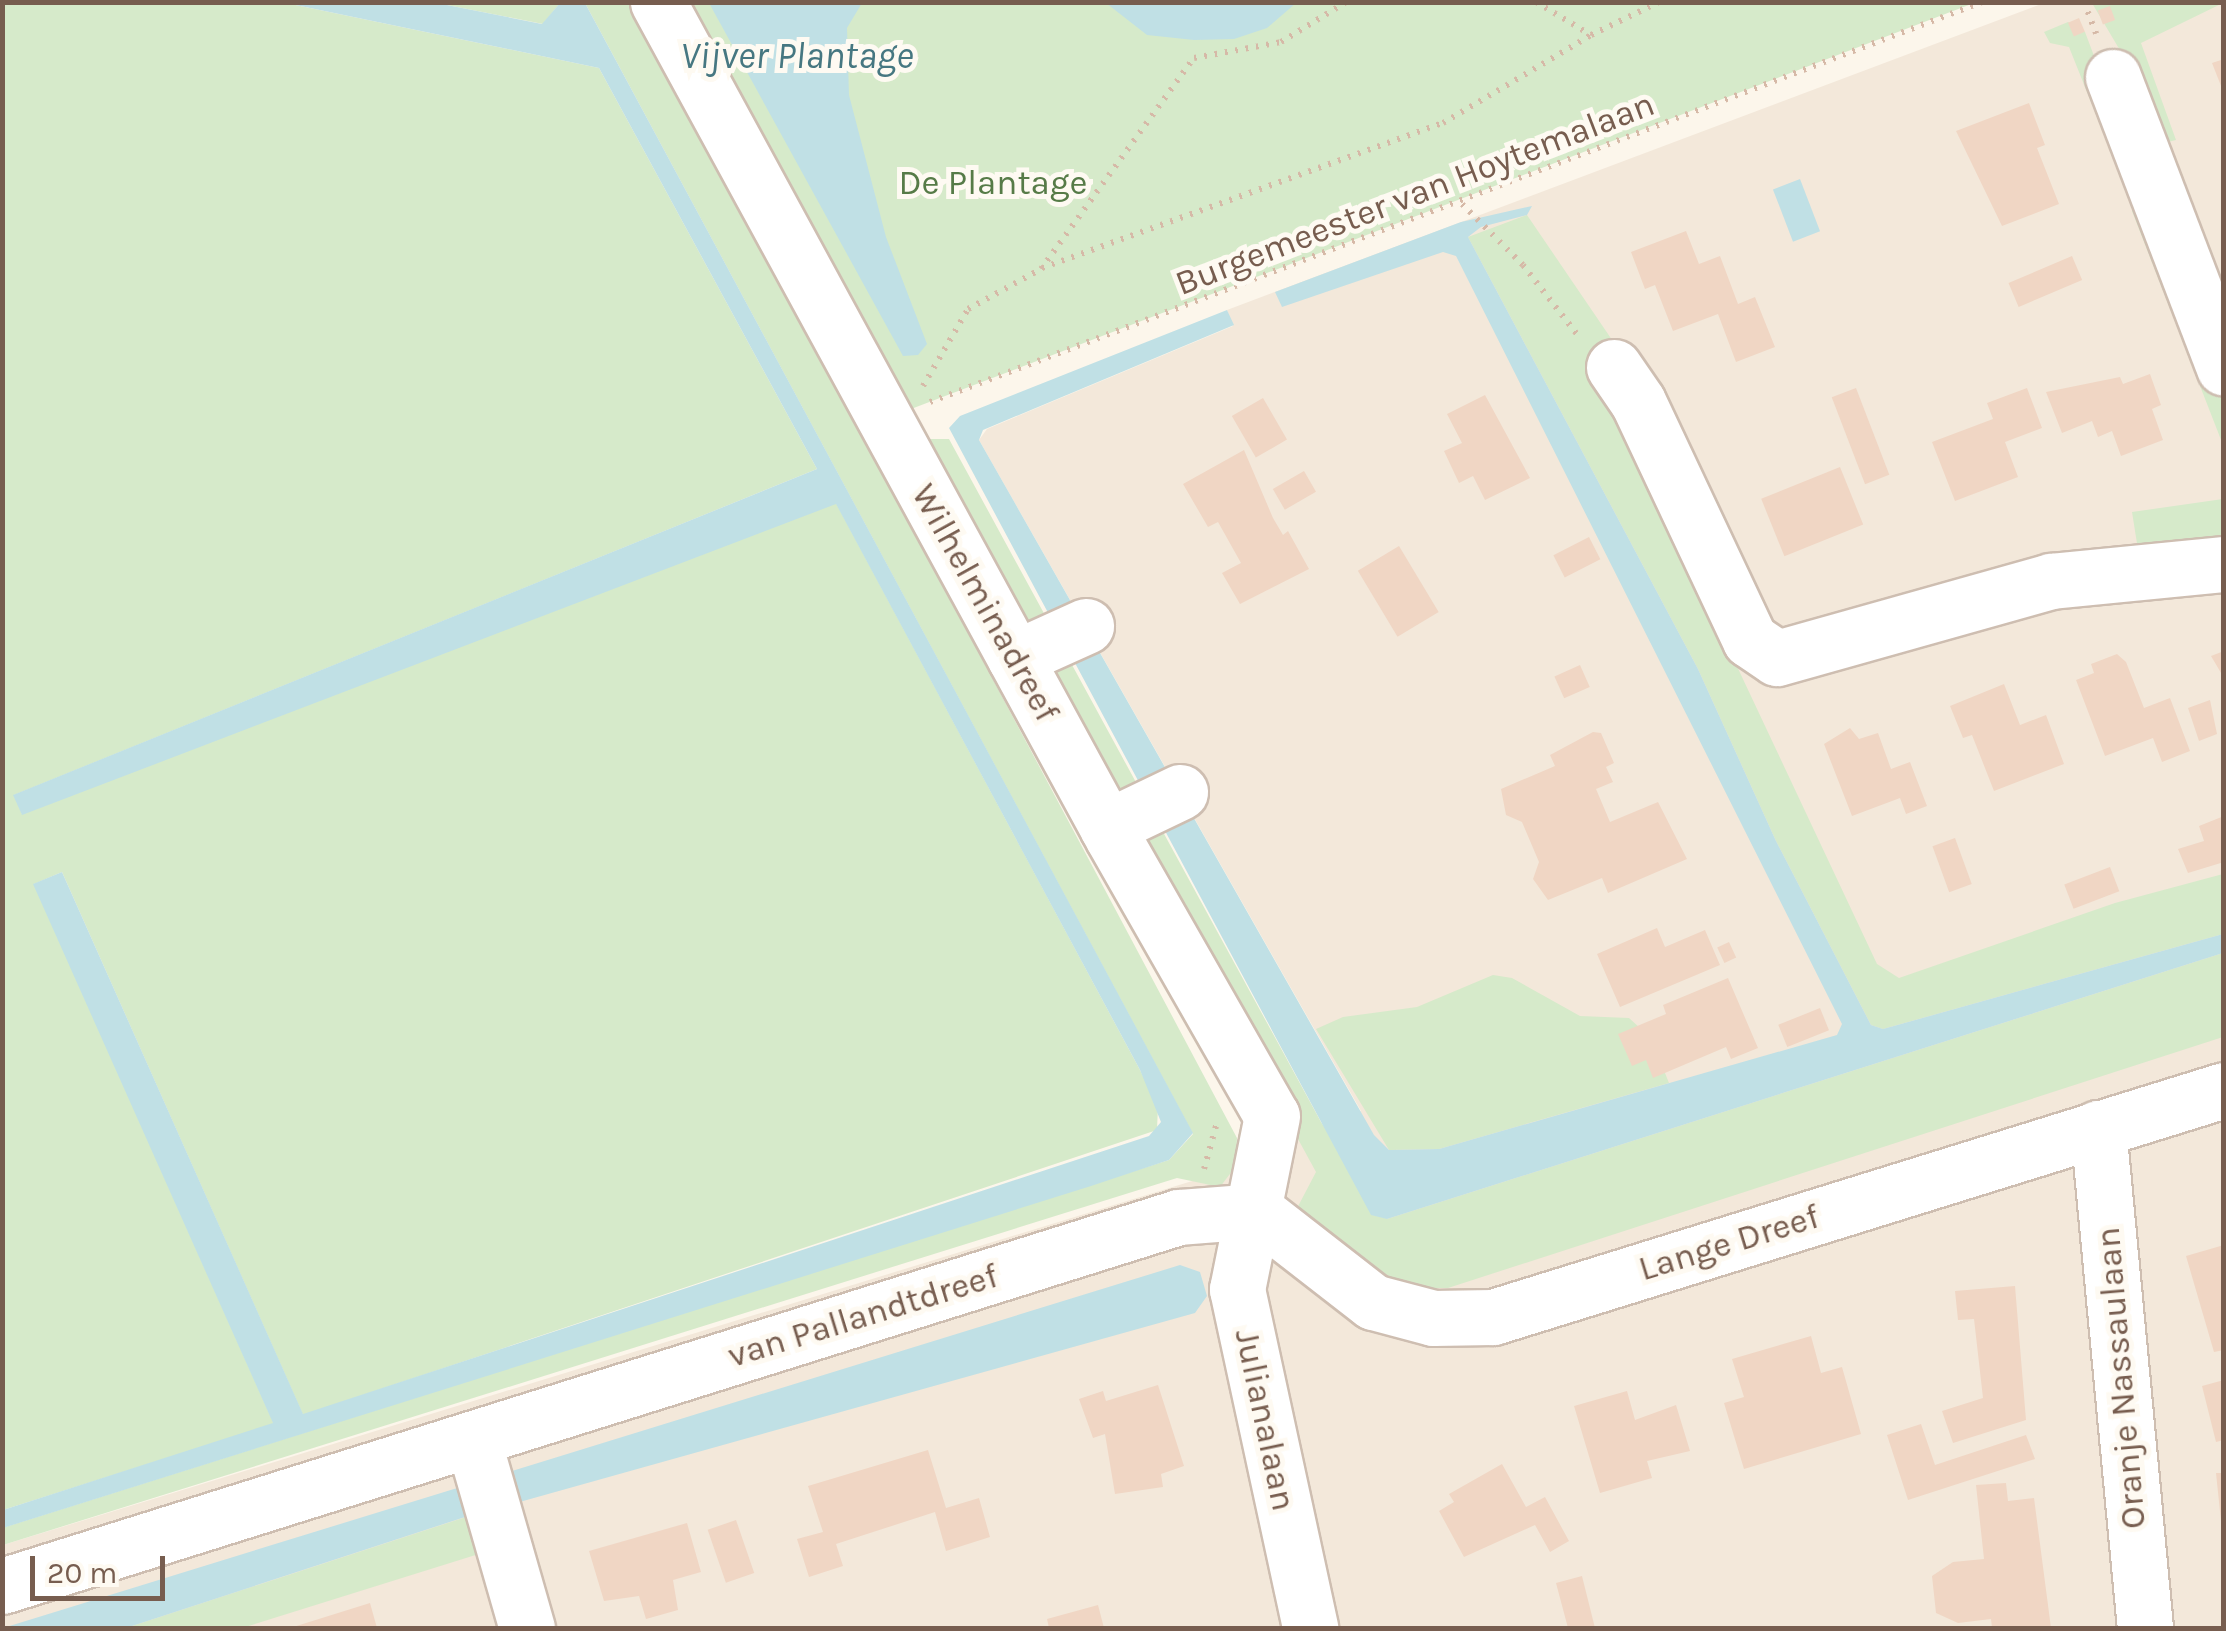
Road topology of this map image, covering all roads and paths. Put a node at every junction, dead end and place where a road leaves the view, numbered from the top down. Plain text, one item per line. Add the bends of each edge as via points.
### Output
1 (658, 2) edge
2 (1346, 2) edge
3 (1536, 2) edge
4 (1659, 2) edge
5 (1982, 2) edge
6 (1591, 35) junction
7 (2113, 77) dead end
8 (1462, 204) junction
9 (1041, 269) junction
10 (1614, 367) joint
11 (2224, 367) edge
12 (898, 415) junction
13 (2224, 564) edge
14 (2224, 1090) edge
15 (2098, 1128) junction
16 (1256, 1211) junction
17 (478, 1455) junction
18 (2, 1586) edge
19 (527, 1628) edge
20 (1310, 1628) edge
21 (2145, 1628) edge

1 - 12 street, Wilhelminadreef
2 - 9 path via 1281,42 1194,58
3 - 6 path
4 - 6 path
5 - 8 path, Burgemeester van Hoytemalaan
6 - 9 path via 1442,123
7 - 11 street
8 - 10 path
8 - 12 path, Burgemeester van Hoytemalaan
9 - 12 path via 968,309
10 - 13 street via 1638,402 1750,640 1776,658 2052,581
12 - 16 street, Wilhelminadreef via 1051,642 1144,809 1272,1116
14 - 15 street, Lange Dreef
15 - 16 street, Lange Dreef via 1494,1316 1433,1318 1373,1302
15 - 21 street, Oranje Nassaulaan
16 - 17 street, van Pallandtdreef via 1179,1216
16 - 20 street, Julianalaan via 1237,1290
17 - 18 street, van Pallandtdreef
17 - 19 street

